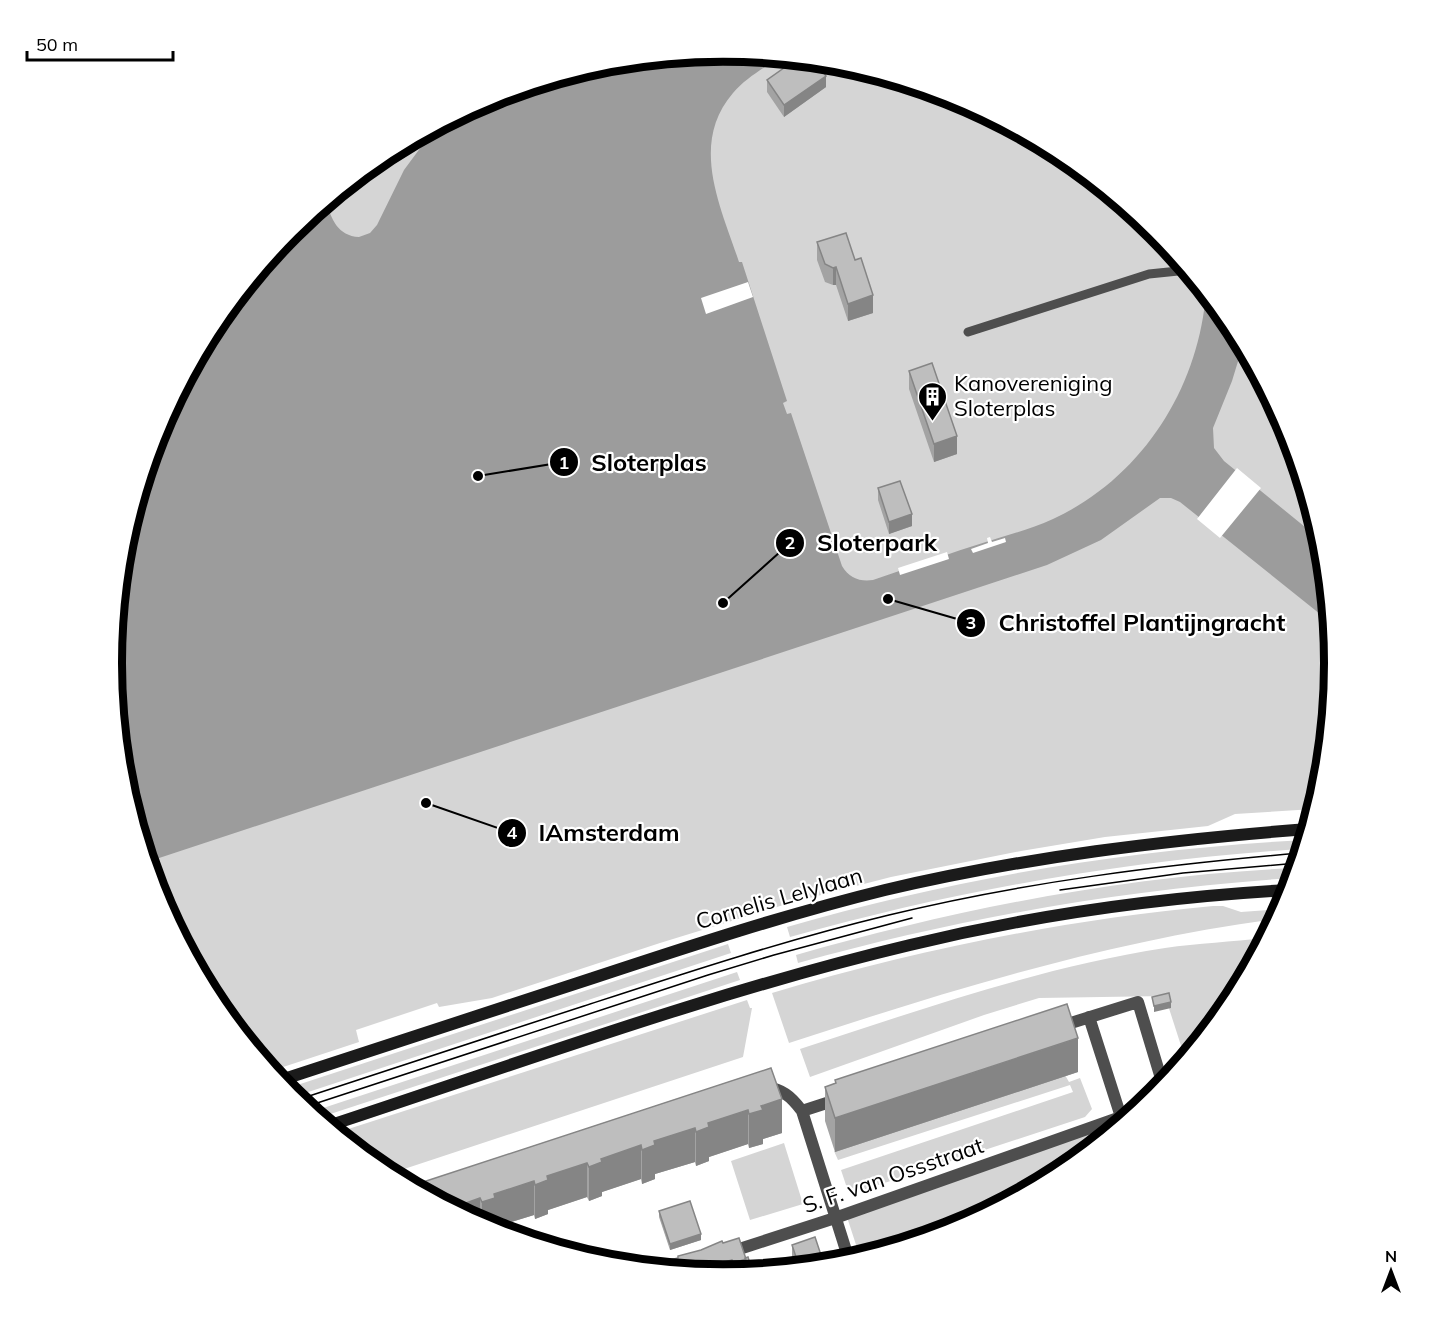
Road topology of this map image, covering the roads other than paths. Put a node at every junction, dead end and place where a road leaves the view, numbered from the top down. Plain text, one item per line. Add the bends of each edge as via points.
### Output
1 (1178, 271) edge
2 (968, 332) dead end
3 (1300, 830) edge
4 (1279, 891) edge
5 (1089, 1017) junction
6 (1045, 1032) edge
7 (1160, 1074) edge
8 (289, 1077) edge
9 (750, 1090) edge
10 (846, 1097) edge
11 (802, 1111) junction
12 (1120, 1113) edge
13 (1111, 1121) edge
14 (337, 1123) edge
15 (835, 1218) junction
16 (846, 1251) edge
17 (711, 1258) edge

1 - 2 lane via 1149,274
3 - 8 main road, Cornelis Lelylaan via 1102,849 885,890 701,943
4 - 14 main road via 1115,907 910,945 693,1006
5 - 6 street
5 - 7 street via 1138,1002
5 - 12 street
9 - 11 street via 761,1086 780,1089
10 - 11 street
11 - 15 street
13 - 15 street, S. F. van Ossstraat
15 - 16 street
15 - 17 street, S. F. van Ossstraat

